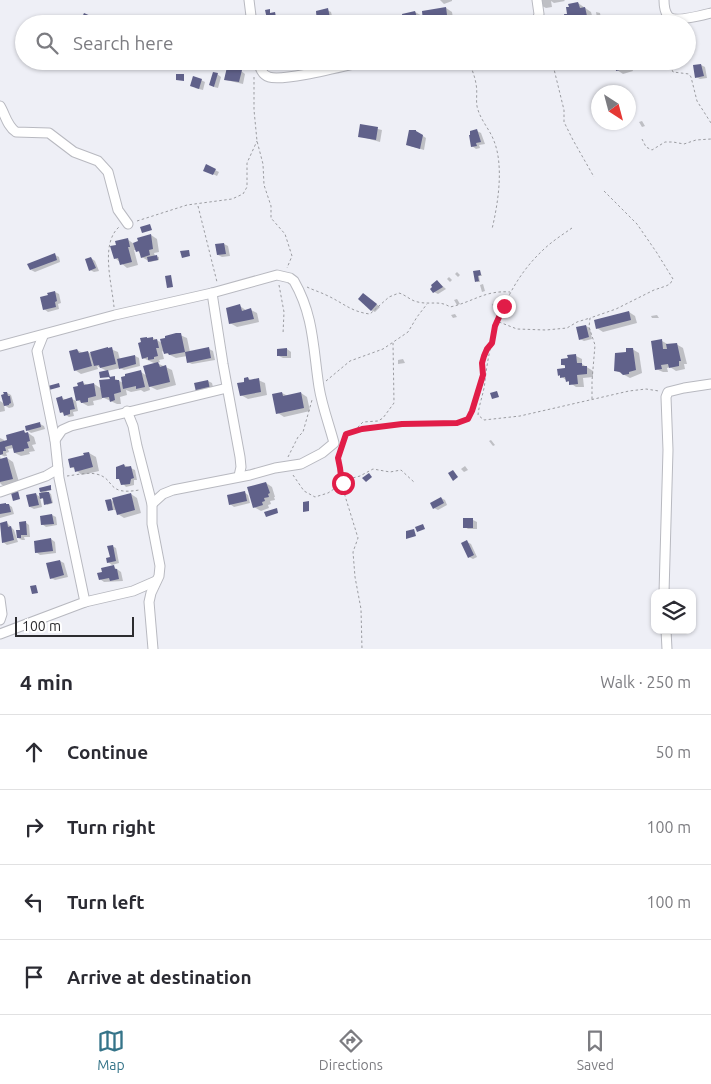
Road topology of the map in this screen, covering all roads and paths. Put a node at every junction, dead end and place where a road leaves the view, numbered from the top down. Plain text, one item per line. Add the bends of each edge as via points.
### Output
1 (249, 0) edge
2 (537, 0) edge
3 (664, 0) edge
4 (711, 13) edge
5 (251, 15) edge
6 (539, 15) edge
7 (668, 15) edge
8 (696, 16) edge
9 (256, 70) edge
10 (262, 70) edge
11 (323, 70) edge
12 (472, 70) edge
13 (554, 70) edge
14 (672, 70) edge
15 (0, 106) edge
16 (711, 123) edge
17 (642, 139) dead end
18 (711, 139) edge
19 (257, 140) junction
20 (594, 177) dead end
21 (604, 191) dead end
22 (198, 205) junction
23 (128, 224) junction
24 (572, 228) dead end
25 (492, 229) dead end
26 (279, 275) junction
27 (295, 283) junction
28 (215, 292) junction
29 (511, 292) junction
30 (427, 304) junction
31 (115, 315) junction
32 (590, 318) junction
33 (498, 321) junction
34 (282, 334) dead end
35 (43, 336) junction
36 (27, 340) junction
37 (393, 342) junction
38 (491, 345) junction
39 (0, 346) edge
40 (37, 351) junction
41 (711, 384) edge
42 (319, 386) junction
43 (227, 388) junction
44 (668, 392) junction
45 (592, 400) junction
46 (127, 412) junction
47 (353, 432) junction
48 (346, 434) junction
49 (55, 440) junction
50 (334, 444) junction
51 (241, 467) junction
52 (285, 467) junction
53 (58, 473) junction
54 (250, 475) junction
55 (239, 476) junction
56 (415, 483) dead end
57 (342, 484) junction
58 (148, 489) junction
59 (0, 492) edge
60 (152, 504) junction
61 (156, 581) junction
62 (664, 589) edge
63 (133, 591) junction
64 (0, 599) edge
65 (86, 602) junction
66 (149, 602) junction
67 (0, 620) edge
68 (0, 634) edge
69 (666, 634) edge
70 (153, 649) edge
71 (362, 649) edge
72 (667, 649) edge

1 - 5 street
2 - 6 street
3 - 7 street
4 - 8 street
9 - 19 path via 254,110
10 - 11 street via 268,77 280,78
12 - 25 path via 477,109 497,150 498,204
13 - 20 path via 564,122
14 - 16 path via 691,77 697,101
15 - 23 street via 12,130 49,132 74,152 98,160 113,187 118,210
17 - 18 path via 652,150 665,142 684,144
19 - 22 path via 247,163 247,187 243,194
19 - 26 path via 271,218 285,234 292,256
21 - 32 path via 637,224 672,279 670,284 616,310
22 - 23 path
22 - 28 path
23 - 31 path via 118,228 108,247
24 - 29 path via 542,251 519,277
26 - 27 street
26 - 28 street
26 - 34 path via 284,312
27 - 30 path via 362,313 370,314 389,297 399,293
27 - 42 street via 307,308
28 - 31 street
28 - 43 street
29 - 30 path via 489,292 450,307 438,302
29 - 33 path
30 - 37 path via 408,332
31 - 35 street
32 - 33 path via 567,328 546,330 518,329
32 - 45 path via 595,345
33 - 38 path
35 - 36 street
35 - 40 street
36 - 39 street
36 - 40 street
37 - 42 path via 350,361
37 - 47 path via 394,403 383,418 363,422
38 - 45 path via 478,412 484,420 520,416
38 - 47 path via 484,356 483,375 472,411 464,422 402,424
40 - 49 street
41 - 44 street
42 - 50 street
42 - 52 path via 303,432
43 - 46 street
43 - 51 street
44 - 45 path via 646,389
44 - 62 street
46 - 49 street via 71,426 62,430
46 - 58 street
47 - 48 path
48 - 50 path
48 - 57 path via 338,458
49 - 53 street
50 - 52 street via 312,459
51 - 54 street
51 - 55 street
52 - 54 street
52 - 57 path via 304,491 315,497
53 - 58 path via 93,473 122,492
53 - 59 street
53 - 65 street
54 - 55 street
55 - 60 street via 173,490
56 - 57 path via 401,470 373,469
57 - 71 path via 358,538 353,552 362,609
58 - 60 street
60 - 61 street via 152,524 160,566
61 - 63 street
61 - 66 street
63 - 65 street
63 - 66 street
64 - 67 street
65 - 68 street
66 - 70 street
69 - 72 street

